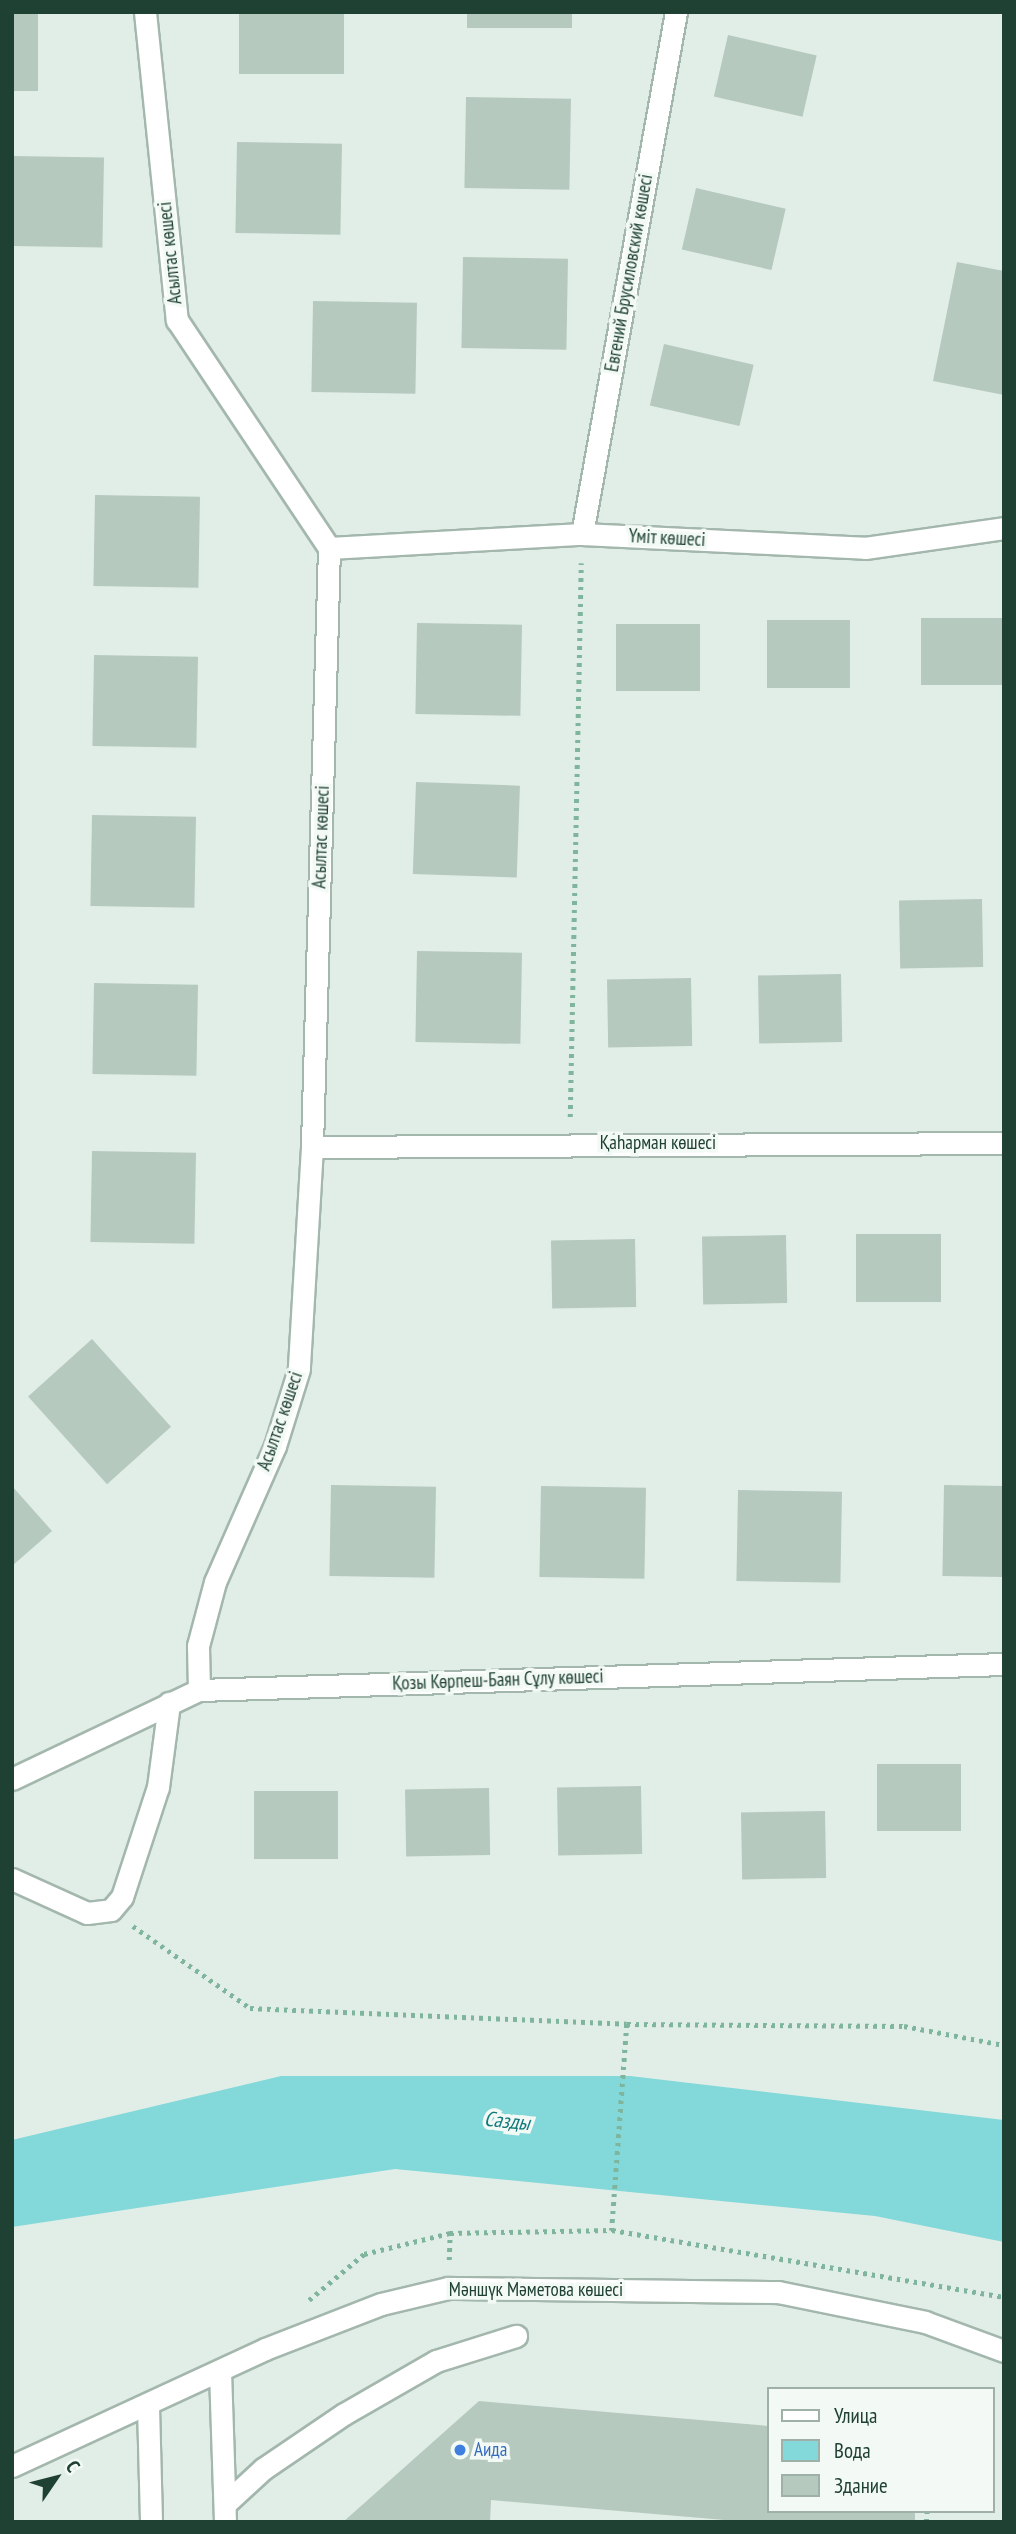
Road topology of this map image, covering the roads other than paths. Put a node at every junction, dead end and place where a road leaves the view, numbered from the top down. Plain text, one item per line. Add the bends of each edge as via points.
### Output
1 (145, 12) edge
2 (676, 12) edge
3 (1004, 528) edge
4 (582, 534) junction
5 (329, 548) junction
6 (1004, 1143) edge
7 (312, 1147) junction
8 (1004, 1664) edge
9 (199, 1690) junction
10 (169, 1703) junction
11 (12, 1779) edge
12 (12, 1879) edge
13 (516, 2336) dead end
14 (1004, 2351) edge
15 (220, 2371) junction
16 (148, 2406) junction
17 (12, 2466) edge
18 (225, 2513) edge
19 (151, 2522) edge

1 - 5 street, Асылтас көшесі via 177,320
2 - 4 street, Евгений Брусиловский көшесі
3 - 4 street, Үміт көшесі via 864,548
4 - 5 street, Үміт көшесі
5 - 7 street, Асылтас көшесі
6 - 7 street, Қаһарман көшесі
7 - 9 street, Асылтас көшесі via 299,1369 275,1446 215,1582 198,1646
8 - 9 street, Қозы Көрпеш-Баян Сұлу көшесі
9 - 10 street, Қозы Көрпеш-Баян Сұлу көшесі
10 - 11 street, Қозы Көрпеш-Баян Сұлу көшесі
10 - 12 street via 158,1787 122,1897 111,1910 87,1913
13 - 18 street via 436,2361 344,2414 263,2469
14 - 15 street, Мәншүк Мәметова көшесі via 925,2322 778,2292 448,2288 380,2304
15 - 16 street, Мәншүк Мәметова көшесі
15 - 18 street
16 - 17 street, Мәншүк Мәметова көшесі
16 - 19 street

